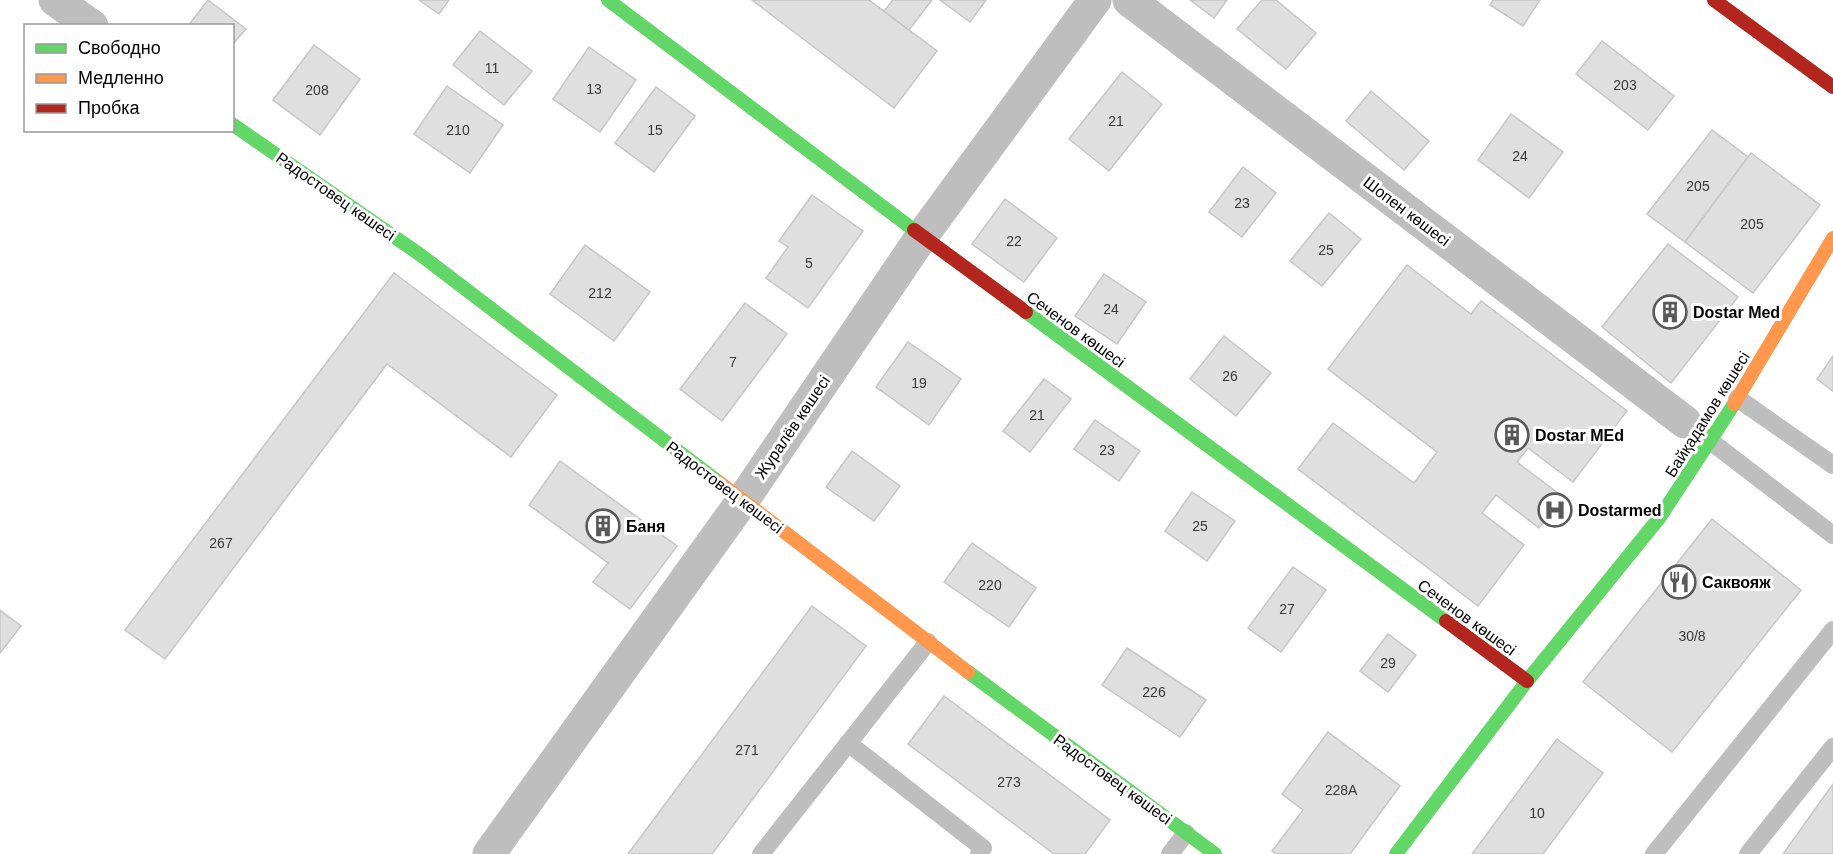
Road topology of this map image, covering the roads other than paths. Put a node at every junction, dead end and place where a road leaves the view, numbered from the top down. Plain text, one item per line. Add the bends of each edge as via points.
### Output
1 (55, 0) edge
2 (608, 0) edge
3 (1095, 0) edge
4 (1129, 0) edge
5 (1714, 0) edge
6 (89, 24) edge
7 (1833, 87) edge
8 (234, 125) edge
9 (922, 236) junction
10 (1833, 238) edge
11 (1737, 398) junction
12 (1684, 422) joint
13 (1711, 442) junction
14 (1833, 465) edge
15 (743, 500) junction
16 (1833, 535) edge
17 (1833, 630) edge
18 (927, 642) junction
19 (1527, 681) junction
20 (848, 743) junction
21 (1833, 747) edge
22 (1186, 833) junction
23 (489, 854) edge
24 (761, 854) edge
25 (979, 854) edge
26 (1170, 854) edge
27 (1215, 854) edge
28 (1396, 854) edge
29 (1654, 854) edge
30 (1749, 854) edge

1 - 6 street
2 - 9 street, Сеченов көшесі
3 - 9 street, Журалёв көшесі
4 - 12 street, Шопен көшесі
5 - 7 street
8 - 15 street, Радостовец көшесі via 422,256
9 - 15 street, Журалёв көшесі
9 - 19 street, Сеченов көшесі
10 - 11 street, Байқадамов көшесі
11 - 13 street, Байқадамов көшесі
11 - 14 lane
12 - 13 lane
13 - 16 lane
13 - 19 street, Байқадамов көшесі via 1660,517
15 - 18 street, Радостовец көшесі
15 - 23 street, Журалёв көшесі
17 - 29 lane
18 - 20 lane
18 - 22 street, Радостовец көшесі
19 - 28 street, Байқадамов көшесі
20 - 24 lane
20 - 25 lane via 983,848
21 - 30 lane
22 - 26 lane
22 - 27 street, Радостовец көшесі

